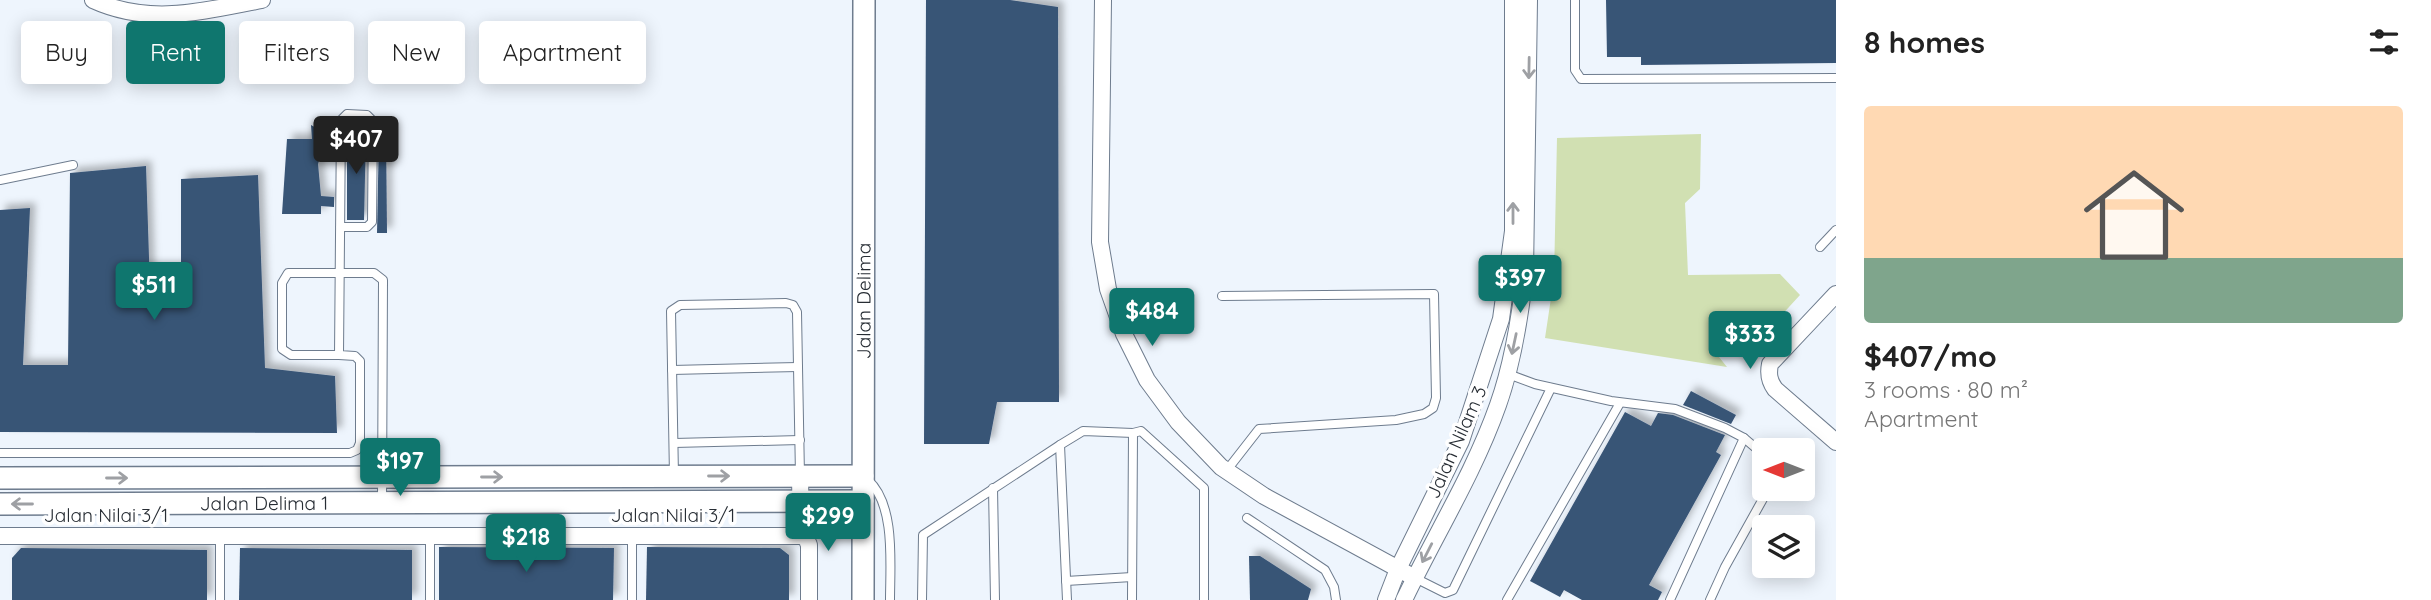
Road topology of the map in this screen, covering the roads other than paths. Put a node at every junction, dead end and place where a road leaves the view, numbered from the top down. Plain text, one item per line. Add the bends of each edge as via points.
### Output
1 (93, 0) edge
2 (262, 0) edge
3 (864, 0) edge
4 (1103, 0) edge
5 (1513, 0) edge
6 (1530, 0) edge
7 (1575, 0) edge
8 (228, 3) edge
9 (1836, 78) edge
10 (74, 165) dead end
11 (0, 180) edge
12 (340, 227) junction
13 (1836, 230) edge
14 (1820, 247) dead end
15 (340, 273) junction
16 (1836, 294) edge
17 (1222, 296) dead end
18 (339, 355) junction
19 (798, 367) junction
20 (672, 370) junction
21 (1508, 374) junction
22 (1551, 388) junction
23 (1620, 402) junction
24 (1133, 433) junction
25 (1744, 438) junction
26 (800, 440) junction
27 (1836, 442) edge
28 (674, 443) junction
29 (1060, 445) junction
30 (1752, 445) edge
31 (0, 453) edge
32 (1227, 470) junction
33 (674, 476) junction
34 (800, 476) junction
35 (863, 476) junction
36 (383, 477) junction
37 (0, 478) edge
38 (993, 488) junction
39 (801, 501) junction
40 (863, 501) junction
41 (1762, 501) edge
42 (382, 503) junction
43 (0, 504) edge
44 (1247, 519) dead end
45 (0, 536) edge
46 (220, 536) junction
47 (430, 536) junction
48 (632, 536) junction
49 (800, 536) junction
50 (1398, 569) junction
51 (1132, 577) junction
52 (1415, 578) junction
53 (1066, 581) junction
54 (220, 600) edge
55 (430, 600) edge
56 (632, 600) edge
57 (809, 600) edge
58 (863, 600) edge
59 (890, 600) edge
60 (922, 600) edge
61 (995, 600) edge
62 (1067, 600) edge
63 (1132, 600) edge
64 (1204, 600) edge
65 (1336, 600) edge
66 (1385, 600) edge
67 (1404, 600) edge
68 (1507, 600) edge
69 (1670, 600) edge
70 (1710, 600) edge

1 - 8 street via 108,7 178,16
2 - 8 street
3 - 35 street, Jalan Delima
4 - 32 street via 1100,242 1108,289 1147,380 1178,422
50 -> 5 street, Jalan Nilam 3 via 1461,441 1501,320 1513,231
6 -> 21 street, Jalan Nilam 3 via 1525,273
7 - 9 lane via 1575,70 1581,79
10 - 11 lane
12 - 12 lane via 341,120 347,114 368,115 373,121 372,222 367,227
12 - 15 lane
13 - 14 lane
15 - 18 lane
15 - 18 lane via 285,276 281,345 291,355
15 - 36 lane via 378,274 384,283
16 - 27 street via 1769,370 1775,389
17 - 32 lane via 1434,294 1433,408 1396,420 1259,429
18 - 31 lane via 355,356 360,365 360,443 354,452
19 - 20 lane
19 - 20 lane via 797,312 790,303 680,305 671,315
19 - 26 lane
20 - 28 lane
21 - 22 lane
21 -> 52 street, Jalan Nilam 3 via 1488,430
22 - 23 lane
22 - 52 lane via 1453,590 1446,593
23 - 25 lane via 1675,409
23 - 68 lane
24 - 29 lane via 1083,431
24 - 51 lane
24 - 64 lane via 1143,431 1204,488
25 - 30 lane
25 - 69 lane
26 - 28 lane
26 - 34 lane
28 - 33 lane
29 - 38 lane
29 - 53 lane
32 - 50 street via 1264,496
33 -> 34 street, Jalan Delima 1
36 -> 33 street, Jalan Delima 1
34 - 35 street, Jalan Delima 1
34 - 39 street
35 - 40 street, Jalan Delima
35 - 59 lane via 879,492 890,534
37 -> 36 street, Jalan Delima 1
36 - 42 lane
38 - 60 lane via 923,535
38 - 61 lane
39 - 40 street, Jalan Delima 1
39 - 42 street, Jalan Delima 1
39 - 49 street
40 - 58 street, Jalan Delima
41 - 70 lane
42 -> 43 street, Jalan Delima 1
44 - 65 lane via 1325,570
45 - 46 street, Jalan Nilai 3/1
46 - 47 street, Jalan Nilai 3/1
46 - 54 lane
47 - 48 street, Jalan Nilai 3/1
47 - 55 lane
48 - 49 street, Jalan Nilai 3/1
48 - 56 lane
49 - 57 street via 809,545
50 - 52 street
50 - 66 street, Jalan Nilam 3
51 - 53 lane
51 - 63 lane
52 - 67 street, Jalan Nilam 3
53 - 62 lane

